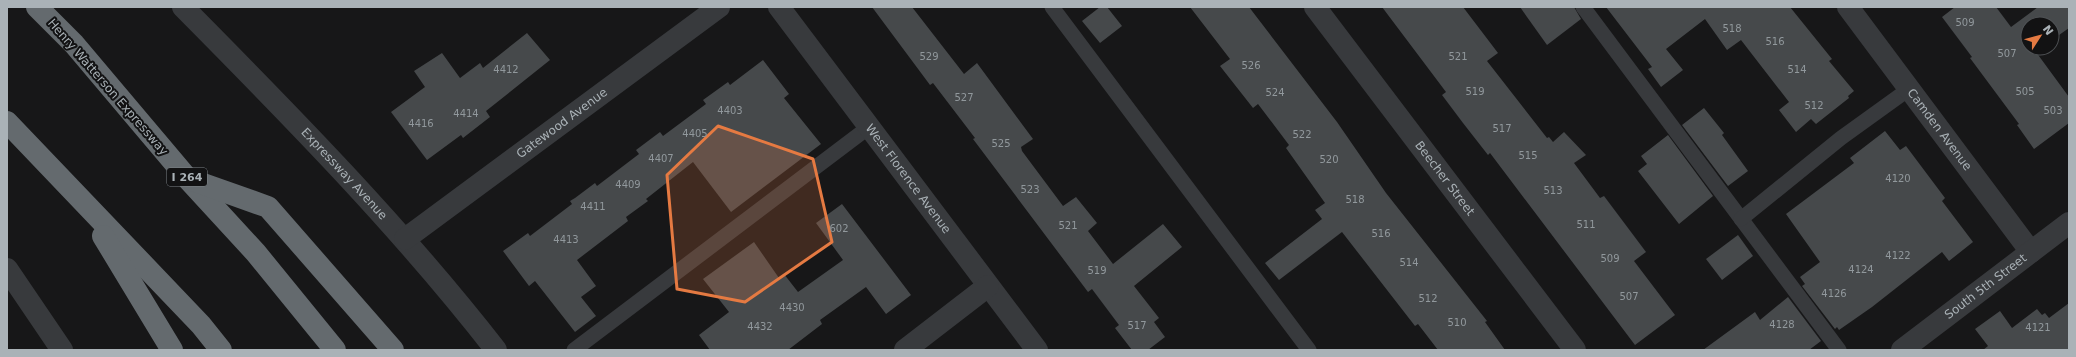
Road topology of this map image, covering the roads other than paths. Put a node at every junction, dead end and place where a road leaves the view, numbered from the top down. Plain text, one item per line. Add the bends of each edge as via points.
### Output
1 (37, 7) edge
2 (183, 7) edge
3 (719, 7) edge
4 (779, 7) edge
5 (1052, 7) edge
6 (1315, 7) edge
7 (1583, 7) edge
8 (1848, 7) edge
9 (1909, 89) junction
10 (7, 122) edge
11 (869, 128) junction
12 (188, 179) junction
13 (80, 200) junction
14 (1741, 219) junction
15 (2069, 224) edge
16 (405, 239) junction
17 (2031, 252) junction
18 (7, 268) edge
19 (988, 286) junction
20 (62, 350) edge
21 (172, 350) edge
22 (221, 350) edge
23 (335, 350) edge
24 (393, 350) edge
25 (496, 350) edge
26 (574, 350) edge
27 (905, 350) edge
28 (1037, 350) edge
29 (1309, 350) edge
30 (1575, 350) edge
31 (1839, 350) edge
32 (1902, 350) edge

1 - 12 highway, Henry Watterson Expressway / I 264 via 74,44
2 - 16 street, Expressway Avenue via 301,125
3 - 16 street, Gatewood Avenue
4 - 11 street, West Florence Avenue
5 - 29 lane
6 - 30 street, Beecher Street
7 - 14 lane
8 - 9 street, Camden Avenue
9 - 14 lane via 1841,138
9 - 17 street, Camden Avenue
10 - 13 highway
11 - 19 street, West Florence Avenue
11 - 26 lane
12 - 23 highway, Henry Watterson Expressway / I 264 via 256,253
12 - 24 highway via 268,207
13 - 21 highway
13 - 22 highway via 201,325
14 - 31 lane
15 - 17 street, South 5th Street
16 - 25 street, Expressway Avenue
17 - 32 street, South 5th Street
18 - 20 street
19 - 27 street
19 - 28 street, West Florence Avenue

